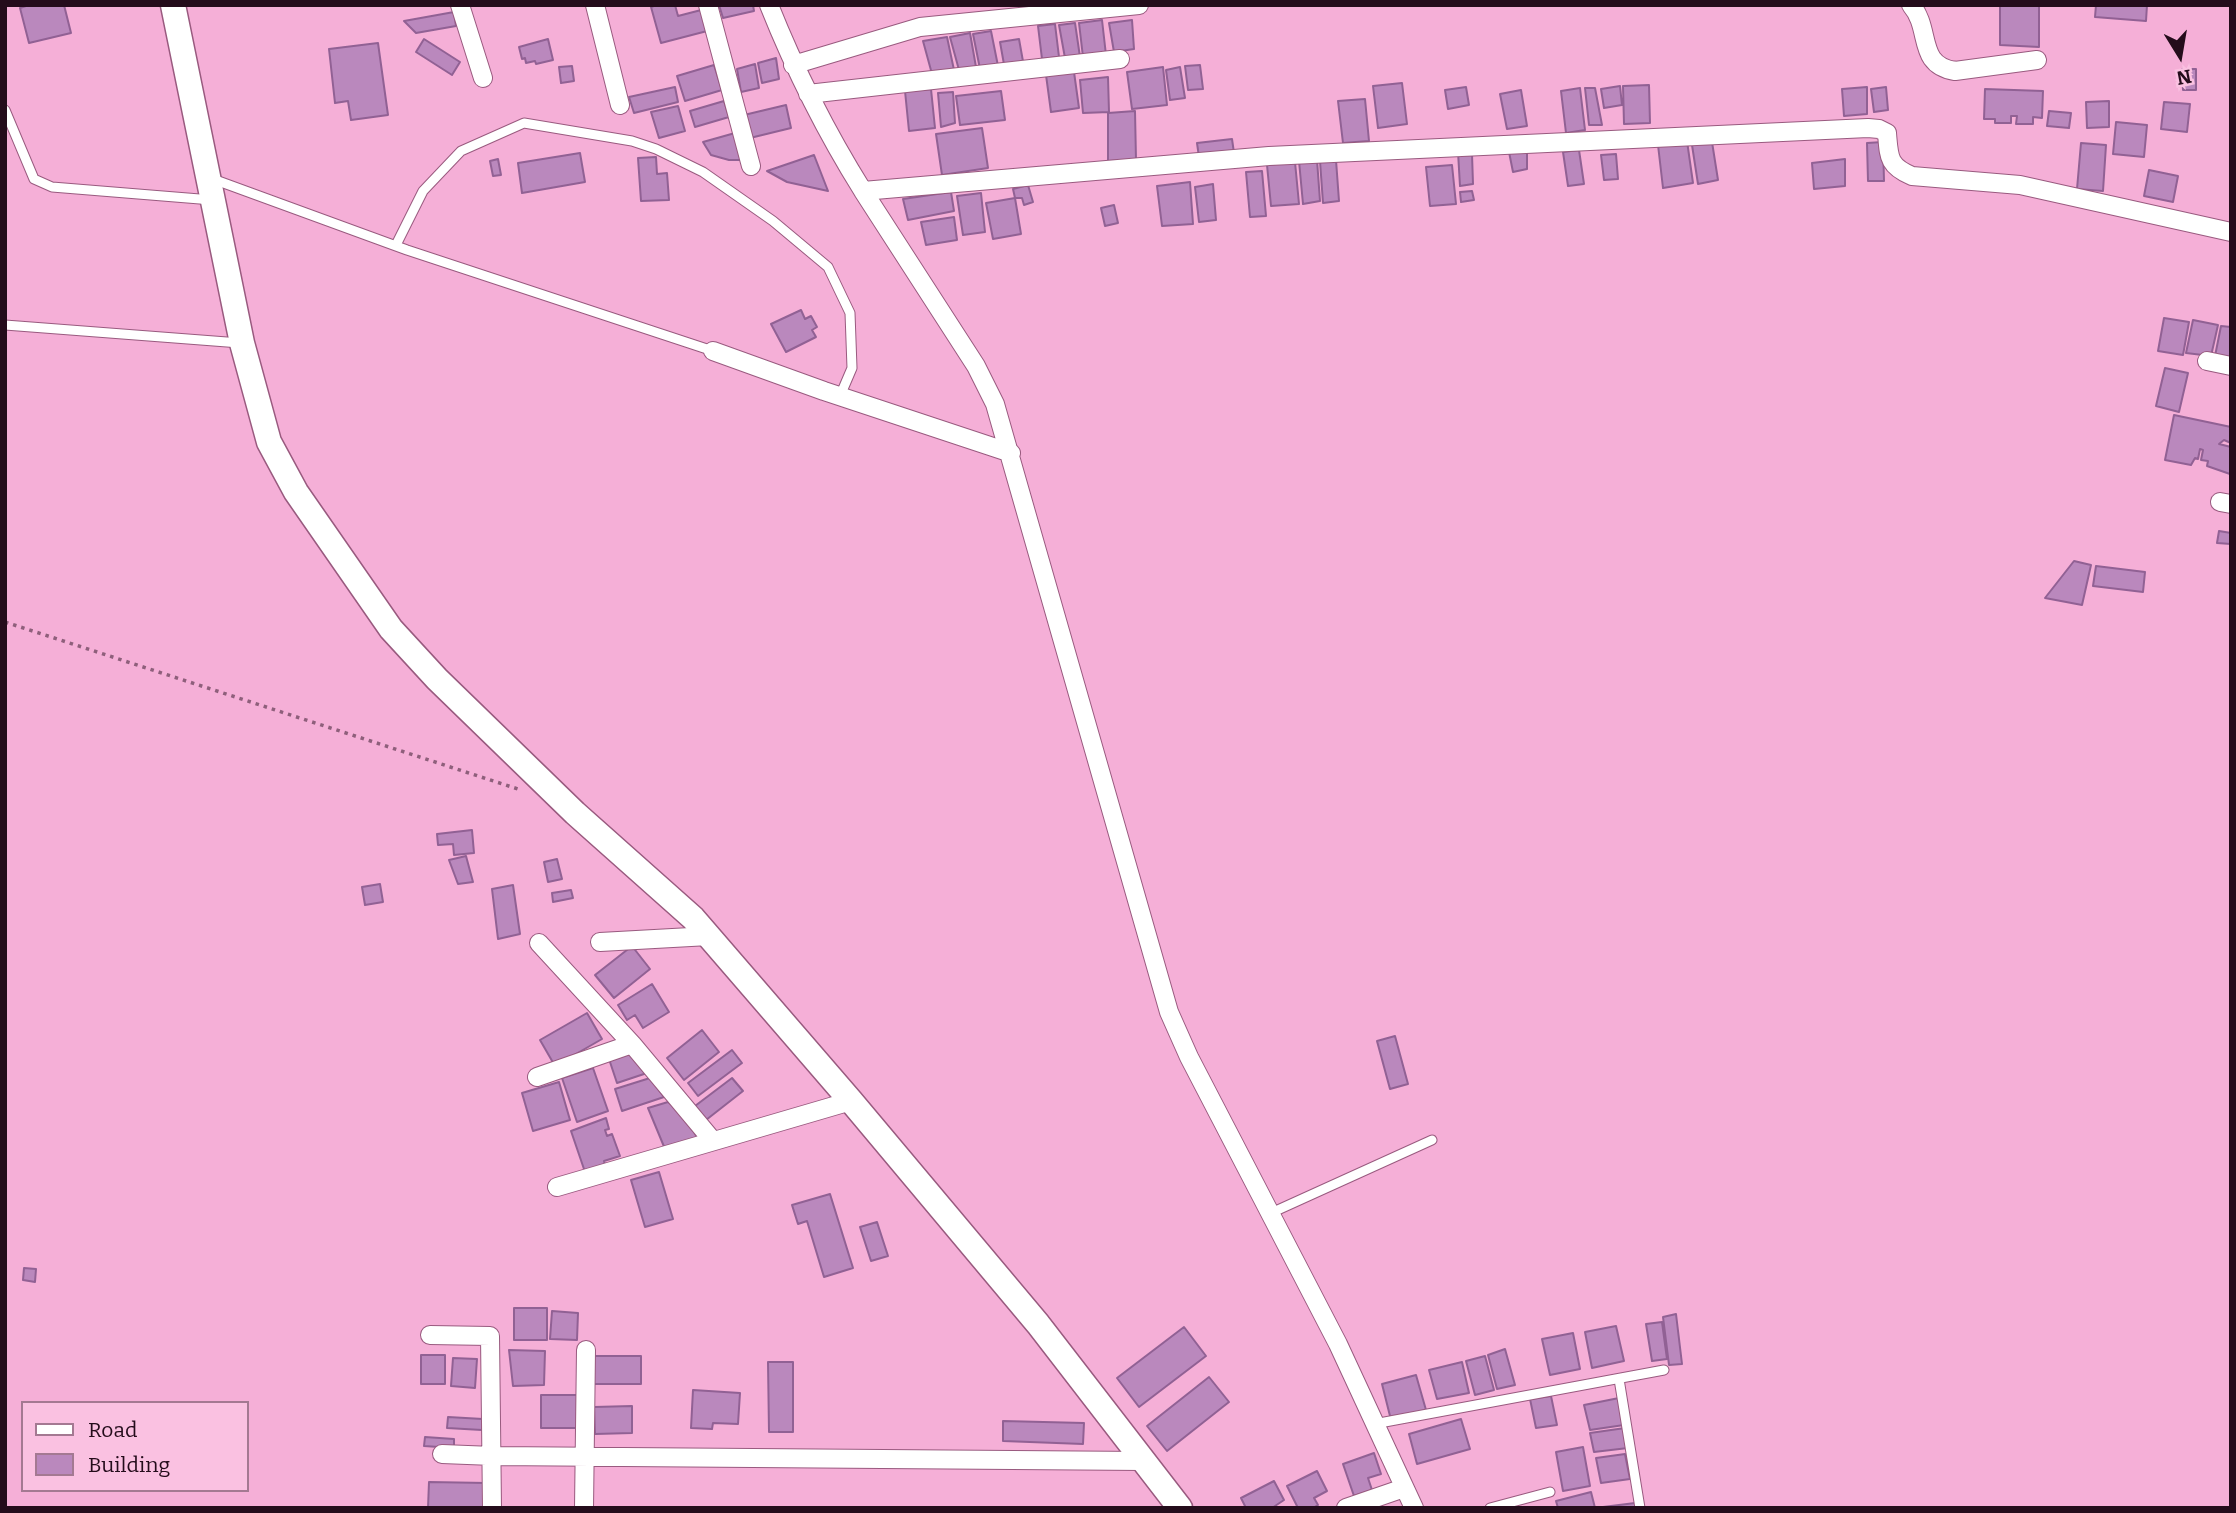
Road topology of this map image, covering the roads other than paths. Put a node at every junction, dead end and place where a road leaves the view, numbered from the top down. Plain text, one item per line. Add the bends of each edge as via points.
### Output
1 (173, 5) edge
2 (460, 5) edge
3 (595, 5) edge
4 (708, 5) edge
5 (769, 5) edge
6 (1139, 5) edge
7 (1917, 8) edge
8 (1120, 59) dead end
9 (2037, 60) dead end
10 (793, 65) junction
11 (483, 78) dead end
12 (808, 94) junction
13 (620, 105) dead end
14 (5, 110) edge
15 (751, 166) dead end
16 (211, 189) junction
17 (863, 191) junction
18 (2231, 232) edge
19 (396, 245) junction
20 (5, 325) edge
21 (242, 343) junction
22 (713, 351) joint
23 (2207, 361) dead end
24 (2231, 366) edge
25 (840, 396) junction
26 (1011, 453) junction
27 (709, 936) junction
28 (600, 942) dead end
29 (539, 943) dead end
30 (632, 1044) junction
31 (537, 1077) dead end
32 (851, 1101) junction
33 (1432, 1140) dead end
34 (713, 1141) junction
35 (556, 1187) dead end
36 (1271, 1213) junction
37 (430, 1335) dead end
38 (586, 1350) dead end
39 (1664, 1370) dead end
40 (1619, 1379) junction
41 (1374, 1424) junction
42 (442, 1454) dead end
43 (493, 1456) junction
44 (584, 1456) junction
45 (1143, 1461) junction
46 (1404, 1488) junction
47 (1550, 1492) dead end
48 (492, 1508) edge
49 (584, 1508) edge
50 (1180, 1508) edge
51 (1346, 1508) edge
52 (1414, 1508) edge
53 (1490, 1508) edge
54 (1640, 1508) edge

1 - 16 street
2 - 11 street
3 - 13 street
4 - 15 street
5 - 10 street
6 - 10 street via 920,27
7 - 9 street via 1931,61 1943,69
8 - 12 street
10 - 12 street
12 - 17 street
14 - 16 lane via 34,179 52,187
16 - 19 lane
16 - 21 street
17 - 18 street via 1269,156 1868,128 1887,134 1892,164 1912,176 2020,185
17 - 26 street via 986,384
19 - 22 lane
19 - 25 lane via 423,191 461,151 524,123 656,149 703,172 828,267 850,313 852,368
20 - 21 lane
21 - 27 street via 269,442 280,465 391,629 575,813
22 - 25 street
23 - 24 street
25 - 26 street
26 - 36 street via 1169,1012
27 - 28 street
27 - 32 street
29 - 30 street
30 - 31 street
30 - 34 street
32 - 34 street
32 - 45 street via 1038,1324
33 - 36 lane
34 - 35 street
36 - 41 street
37 - 43 street via 490,1336
38 - 44 street
39 - 40 lane
40 - 41 lane
40 - 54 lane
41 - 46 street
42 - 43 street
43 - 44 street
43 - 48 street
44 - 45 street
44 - 49 street
45 - 50 street
46 - 51 street
46 - 52 street
47 - 53 lane

